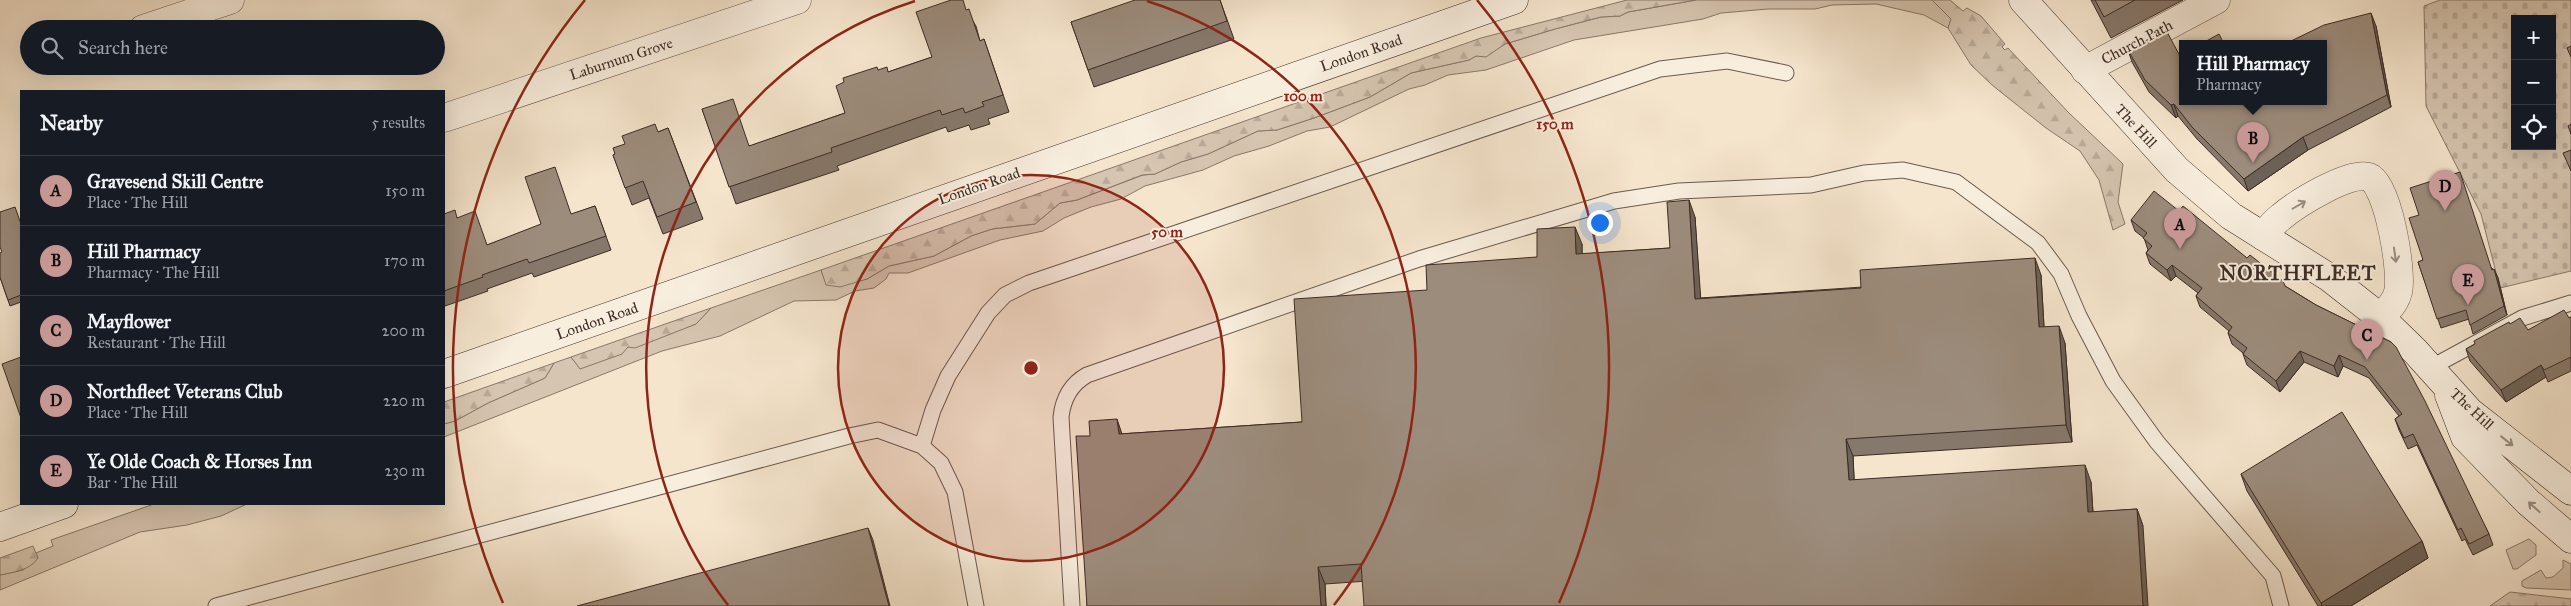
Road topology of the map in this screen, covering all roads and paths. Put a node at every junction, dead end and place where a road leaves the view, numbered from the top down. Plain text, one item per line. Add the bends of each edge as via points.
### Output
1 (230, 0) edge
2 (797, 0) edge
3 (1514, 0) edge
4 (2023, 0) edge
5 (2216, 0) edge
6 (158, 17) edge
7 (2085, 70) junction
8 (1786, 73) dead end
9 (445, 118) edge
10 (2263, 236) junction
11 (2571, 303) edge
12 (2381, 318) junction
13 (445, 374) edge
14 (2438, 376) junction
15 (922, 446) junction
16 (2571, 491) edge
17 (61, 505) edge
18 (0, 527) edge
19 (2571, 539) edge
20 (216, 606) edge
21 (976, 606) edge
22 (1072, 606) edge
23 (2281, 606) edge

1 - 6 main road
2 - 9 main road, Laburnum Grove
3 - 13 main road, London Road
4 - 7 main road, The Hill
5 - 7 main road, Church Path
7 - 10 main road, The Hill via 2177,170 2231,216
8 - 15 lane via 1728,61 1660,68 1029,283 1005,295 988,314 948,376
10 - 12 main road, The Hill via 2330,278
10 -> 12 main road via 2283,215 2335,184 2360,175 2372,178 2379,185 2386,203 2399,278 2396,297
11 - 14 lane via 2522,318
12 - 14 main road, The Hill
14 -> 16 main road, The Hill via 2470,412
19 -> 14 main road via 2528,502 2465,437
15 - 20 lane via 878,430 849,436
15 - 21 lane via 941,463 954,488
17 - 18 main road
22 - 23 lane via 1061,421 1064,402 1071,388 1087,375 1391,268 1614,201 1679,191 1811,185 1864,173 1903,170 1956,182 2038,243 2060,274 2113,381 2157,442 2273,576

